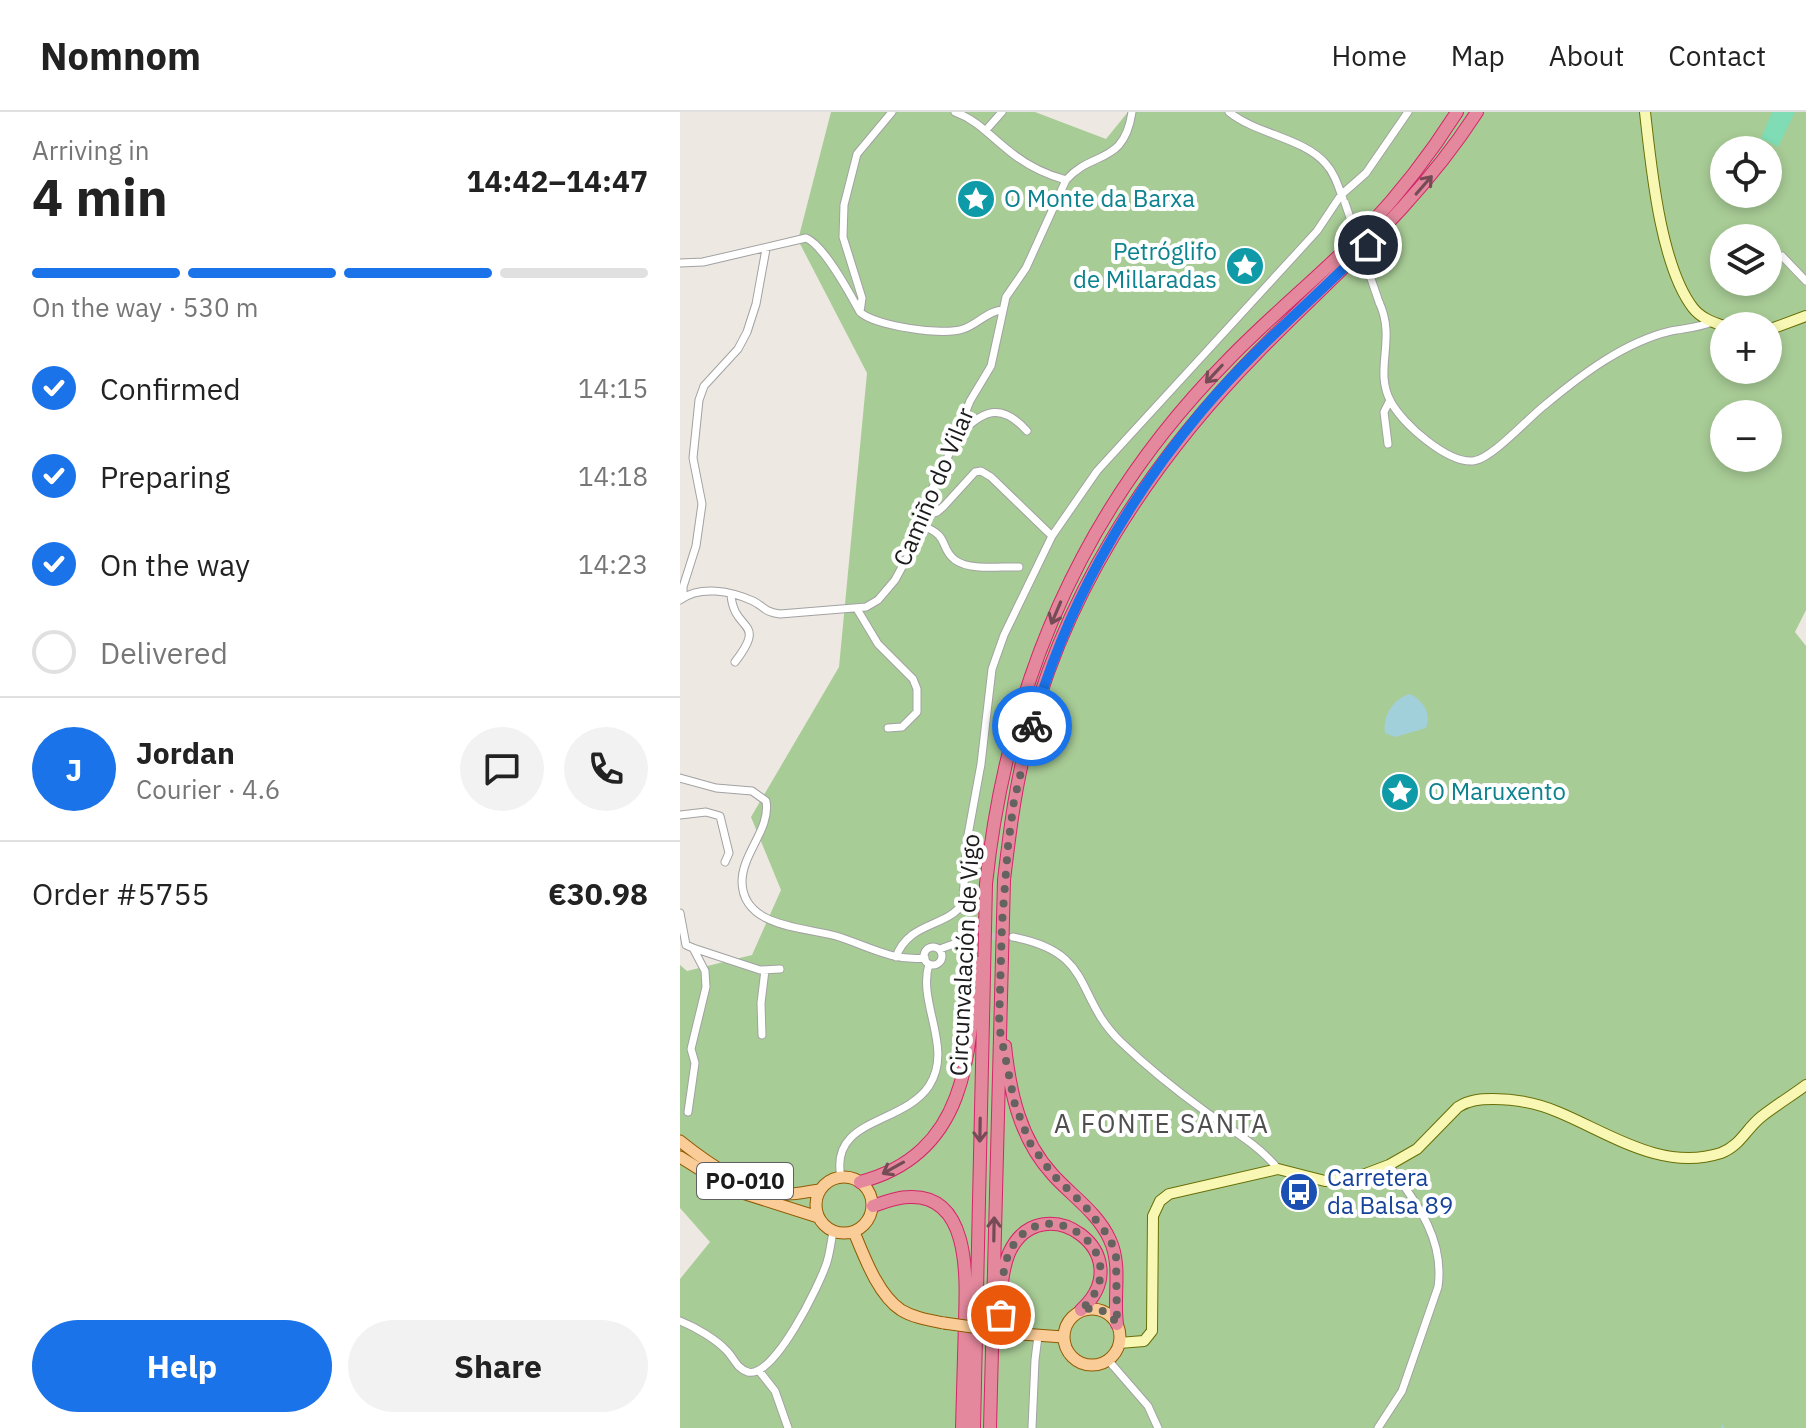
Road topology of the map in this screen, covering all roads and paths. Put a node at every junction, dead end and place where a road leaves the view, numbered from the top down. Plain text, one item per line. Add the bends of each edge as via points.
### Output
1 (892, 112) edge
2 (955, 112) edge
3 (1002, 112) edge
4 (1132, 112) edge
5 (1229, 112) edge
6 (1408, 112) edge
7 (1457, 112) edge
8 (1477, 112) edge
9 (1645, 112) edge
10 (986, 130) junction
11 (1066, 180) junction
12 (1343, 199) junction
13 (766, 249) junction
14 (1782, 256) dead end
15 (680, 263) edge
16 (1806, 281) edge
17 (1002, 310) junction
18 (860, 312) junction
19 (1806, 316) edge
20 (1710, 320) edge
21 (1710, 323) edge
22 (1782, 325) edge
23 (1390, 400) junction
24 (1027, 431) dead end
25 (956, 432) junction
26 (1388, 444) dead end
27 (922, 516) junction
28 (920, 525) junction
29 (1052, 536) junction
30 (1019, 567) dead end
31 (731, 595) junction
32 (682, 599) edge
33 (857, 609) junction
34 (735, 662) dead end
35 (888, 728) dead end
36 (680, 778) edge
37 (680, 815) edge
38 (725, 862) dead end
39 (986, 884) junction
40 (680, 913) edge
41 (1013, 937) tunnel mouth
42 (970, 938) tunnel mouth
43 (687, 947) edge
44 (940, 949) junction
45 (896, 957) junction
46 (927, 961) junction
47 (780, 969) dead end
48 (765, 970) junction
49 (999, 1026) junction
50 (762, 1035) dead end
51 (1806, 1085) edge
52 (688, 1112) dead end
53 (680, 1141) edge
54 (680, 1157) edge
55 (1389, 1165) junction
56 (1278, 1169) junction
57 (841, 1177) junction
58 (860, 1182) junction
59 (820, 1190) junction
60 (873, 1206) junction
61 (818, 1217) junction
62 (833, 1232) junction
63 (854, 1232) junction
64 (1081, 1310) junction
65 (680, 1321) edge
66 (1117, 1324) junction
67 (1038, 1336) junction
68 (1063, 1337) junction
69 (1119, 1343) junction
70 (1108, 1360) junction
71 (760, 1372) junction
72 (990, 1424) edge
73 (788, 1428) edge
74 (962, 1428) edge
75 (974, 1428) edge
76 (1032, 1428) edge
77 (1158, 1428) edge
78 (1378, 1428) edge

1 - 18 street via 857,154 844,205 843,237 862,298
2 - 10 street
3 - 10 street
4 - 11 street via 1121,144
5 - 12 street via 1310,151 1325,163
6 - 12 street
7 -> 39 highway, Circunvalación de Vigo via 1385,209 1194,397 1106,515 1061,601 1029,680 993,820
49 -> 8 highway, Circunvalación de Vigo via 1003,894 1014,801 1036,710 1088,582 1155,471 1201,412 1390,224 1450,154
9 - 20 street via 1665,245 1692,307
10 - 11 street via 1041,173
11 - 17 street
12 - 23 street, bridge via 1386,320 1383,377
12 - 29 street via 1097,471
13 - 15 street
13 - 18 street via 811,240
13 - 32 street via 747,332 699,400 693,458 702,504
14 - 16 street
17 - 18 street via 946,333 877,322
17 - 25 street, Camiño do Vilar via 991,366
19 - 22 street
21 - 23 street via 1671,331 1603,362 1478,461 1464,460 1417,433
23 - 26 street via 1384,412
24 - 25 street via 1014,416 995,412
25 - 27 street, Camiño do Vilar
27 - 28 street, Camiño do Vilar
27 - 29 street via 937,512 981,471
28 - 30 street via 939,534 954,559 969,565
28 - 33 street, Camiño do Vilar via 895,580 872,605
29 - 45 street via 1004,635 990,677 963,903 950,917 919,930
31 - 32 street via 700,590
31 - 33 street via 780,614
31 - 34 street via 733,611 751,635
33 - 35 street via 869,633 917,689 917,712 902,727
36 - 45 street via 752,791 766,801 742,885 756,910 786,926 833,935
37 - 38 street via 720,816 729,853
39 -> 58 highway via 977,927 968,1059 955,1102 922,1148 895,1168
39 -> 75 highway, Circunvalación de Vigo
40 - 43 street
41 - 56 street via 1062,955 1121,1042
42 - 44 street
43 - 48 street
43 - 52 street via 705,971 706,987 691,1049 695,1063
44 - 46 street via 930,947
44 - 46 street via 941,961
45 - 46 street
46 - 57 street via 937,1056 930,1084 912,1103 849,1138 839,1154
47 - 48 street
48 - 50 street
49 - 66 highway via 1015,1105 1030,1143 1110,1238 1116,1256
72 -> 49 highway, Circunvalación de Vigo
51 - 55 street via 1759,1119 1733,1147 1707,1156 1664,1155 1622,1144 1534,1104 1488,1099 1458,1107 1417,1149
53 - 59 main road, PO-010 via 754,1185 790,1194
54 - 61 main road, PO-010 via 733,1190
55 - 56 street via 1341,1181
55 - 78 street via 1434,1237 1440,1273 1402,1391
56 - 69 street via 1178,1191 1160,1201 1152,1224 1152,1331 1144,1341
57 - 58 main road
57 - 59 main road
58 - 60 main road
59 - 61 main road
60 - 63 main road via 868,1222
60 - 74 highway via 920,1198 940,1207 957,1231 965,1268
61 - 62 main road
62 - 63 main road
62 - 71 street via 813,1296
63 - 67 main road, bridge via 890,1300 911,1315
64 - 66 main road via 1099,1309
64 - 68 main road via 1070,1318
64 - 72 highway via 1099,1284 1100,1263 1092,1245 1062,1225 1028,1231 1005,1264 997,1394
65 - 71 street via 724,1347 744,1371
66 - 69 main road
67 - 68 main road
67 - 76 street
68 - 70 main road via 1068,1353 1081,1363
69 - 70 main road
70 - 77 street via 1148,1406
71 - 73 street via 775,1391

